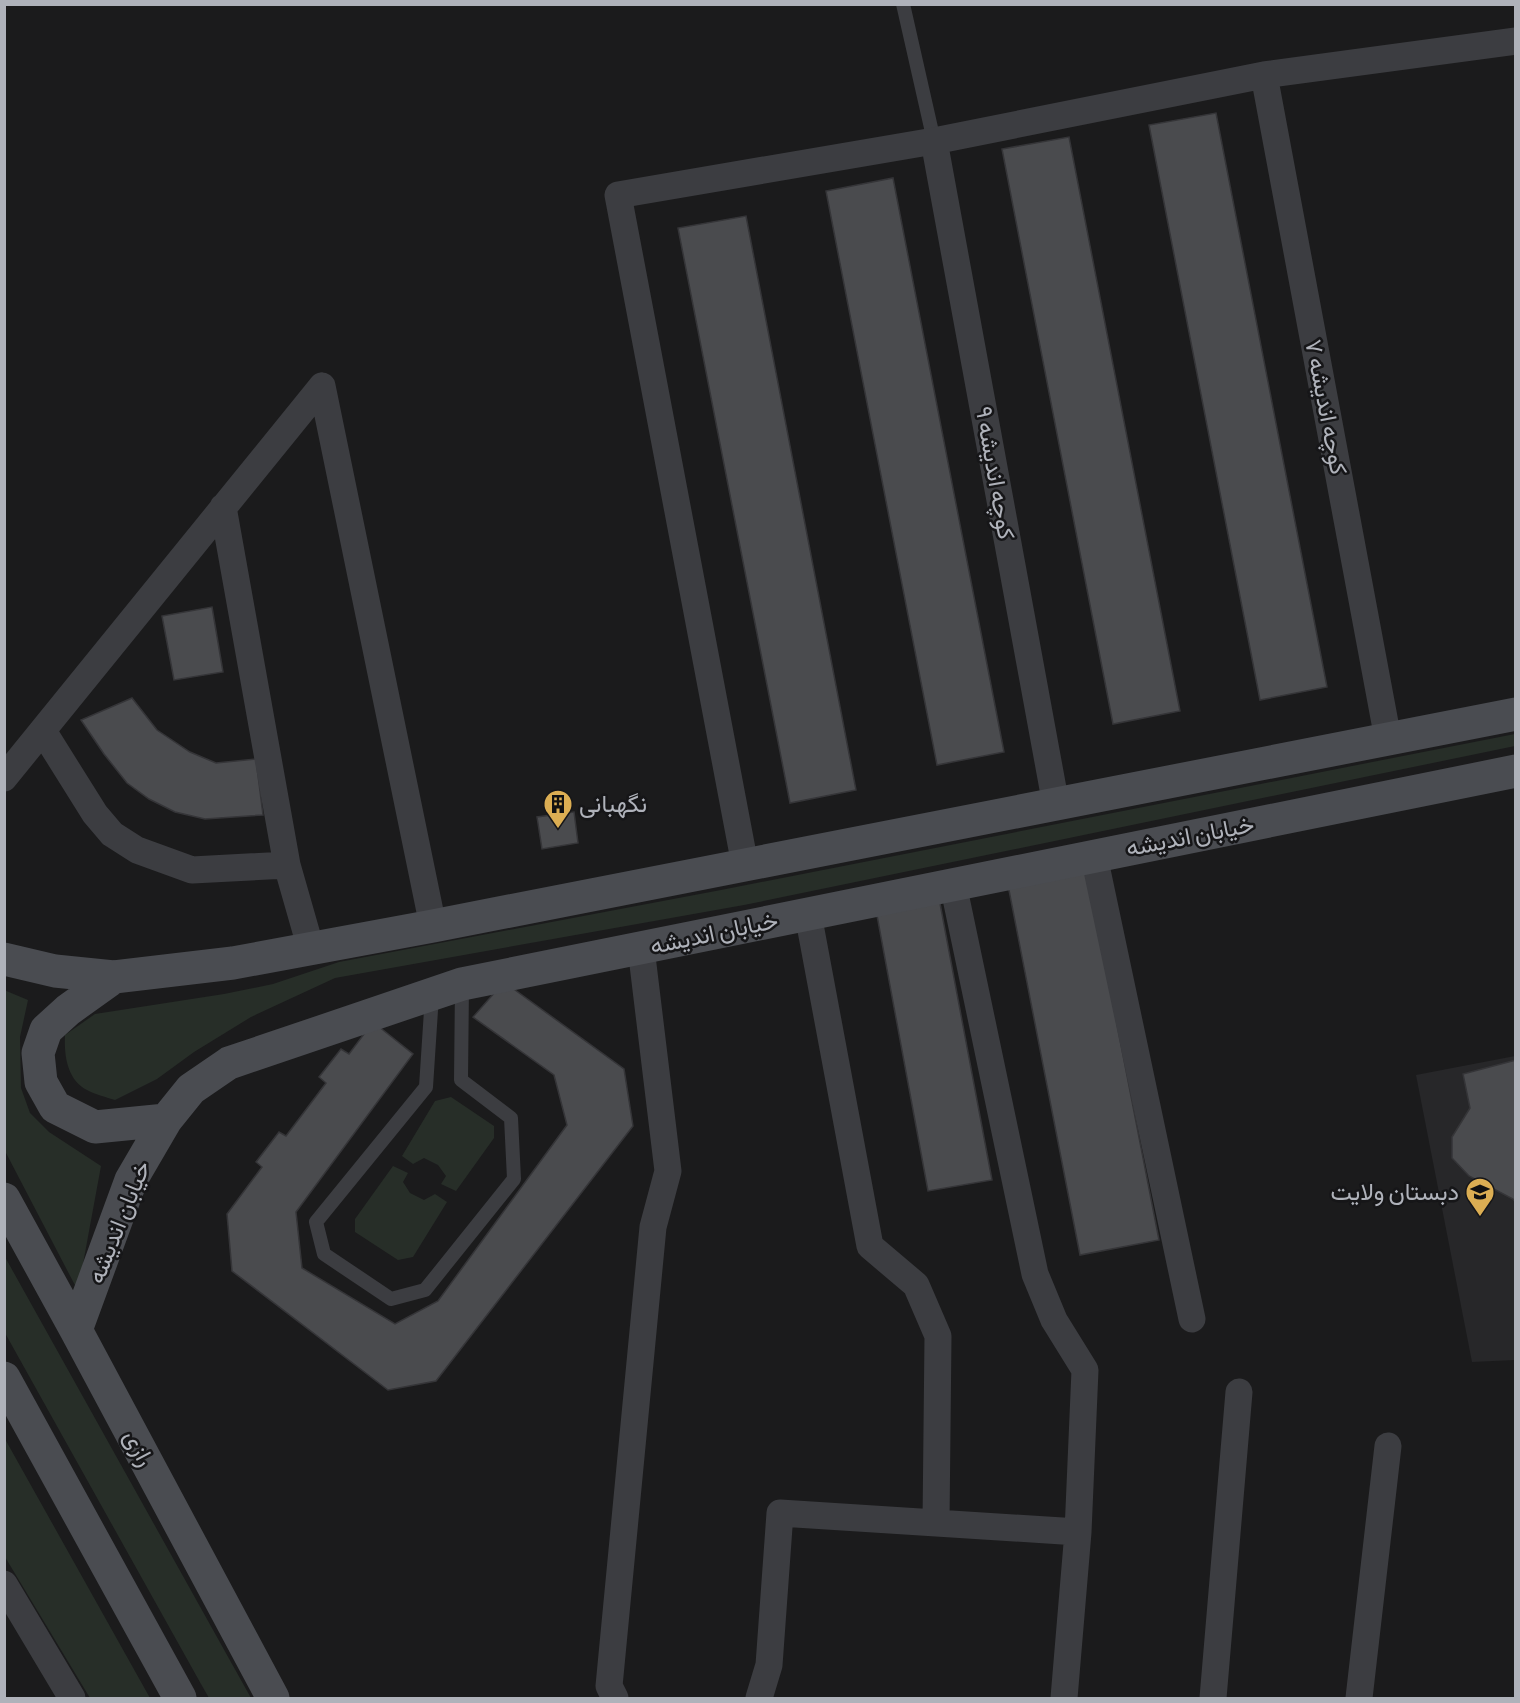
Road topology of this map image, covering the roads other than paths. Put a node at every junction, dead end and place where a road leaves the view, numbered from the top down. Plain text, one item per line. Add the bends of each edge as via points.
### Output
1 (903, 4) edge
2 (1515, 41) edge
3 (1264, 75) junction
4 (934, 141) junction
5 (223, 507) junction
6 (1515, 714) edge
7 (43, 730) junction
8 (1388, 739) junction
9 (1515, 771) edge
10 (4, 778) edge
11 (1056, 805) junction
12 (1094, 856) junction
13 (287, 865) junction
14 (745, 865) junction
15 (953, 884) junction
16 (808, 914) junction
17 (433, 926) junction
18 (641, 948) junction
19 (311, 949) junction
20 (4, 959) edge
21 (114, 977) junction
22 (447, 988) junction
23 (166, 1120) junction
24 (4, 1199) edge
25 (1192, 1319) dead end
26 (76, 1329) junction
27 (4, 1378) edge
28 (1239, 1392) dead end
29 (1388, 1446) dead end
30 (936, 1523) junction
31 (1078, 1532) junction
32 (4, 1584) edge
33 (72, 1698) edge
34 (180, 1698) edge
35 (273, 1698) edge
36 (615, 1698) edge
37 (759, 1698) edge
38 (1064, 1698) edge
39 (1213, 1698) edge
40 (1359, 1698) edge

1 - 4 lane
2 - 3 street
3 - 4 street
3 - 8 street, کوچه اندیشه ۷
4 - 11 street, کوچه اندیشه ۹
4 - 14 street via 618,195
5 - 7 street
5 - 13 street
5 - 17 street via 322,386
6 - 8 street
7 - 10 street
7 - 13 street via 95,814 112,834 137,850 192,870
8 - 11 street
9 - 12 street, خیابان اندیشه
11 - 14 street
12 - 15 street, خیابان اندیشه
12 - 25 street
13 - 19 street
14 - 17 street
15 - 16 street, خیابان اندیشه
15 - 31 street via 1035,1274 1054,1320 1085,1370
16 - 18 street, خیابان اندیشه
16 - 30 street via 870,1246 916,1285 938,1336
17 - 19 street
18 - 22 street, خیابان اندیشه
18 - 36 street via 668,1171 653,1227 609,1686
19 - 21 street
20 - 21 street via 55,971
21 - 23 street via 46,1030 38,1053 40,1082 55,1107 95,1127
22 - 22 lane via 426,1086 316,1222 324,1254 391,1299 425,1290 514,1179 511,1118 461,1080
22 - 23 street, خیابان اندیشه via 229,1063 191,1089
23 - 26 street, خیابان اندیشه via 131,1180
24 - 26 street, رازی
26 - 35 street, رازی
27 - 34 street
28 - 39 street
29 - 40 street
30 - 31 street
30 - 37 street via 780,1513 769,1665
31 - 38 street
32 - 33 street

